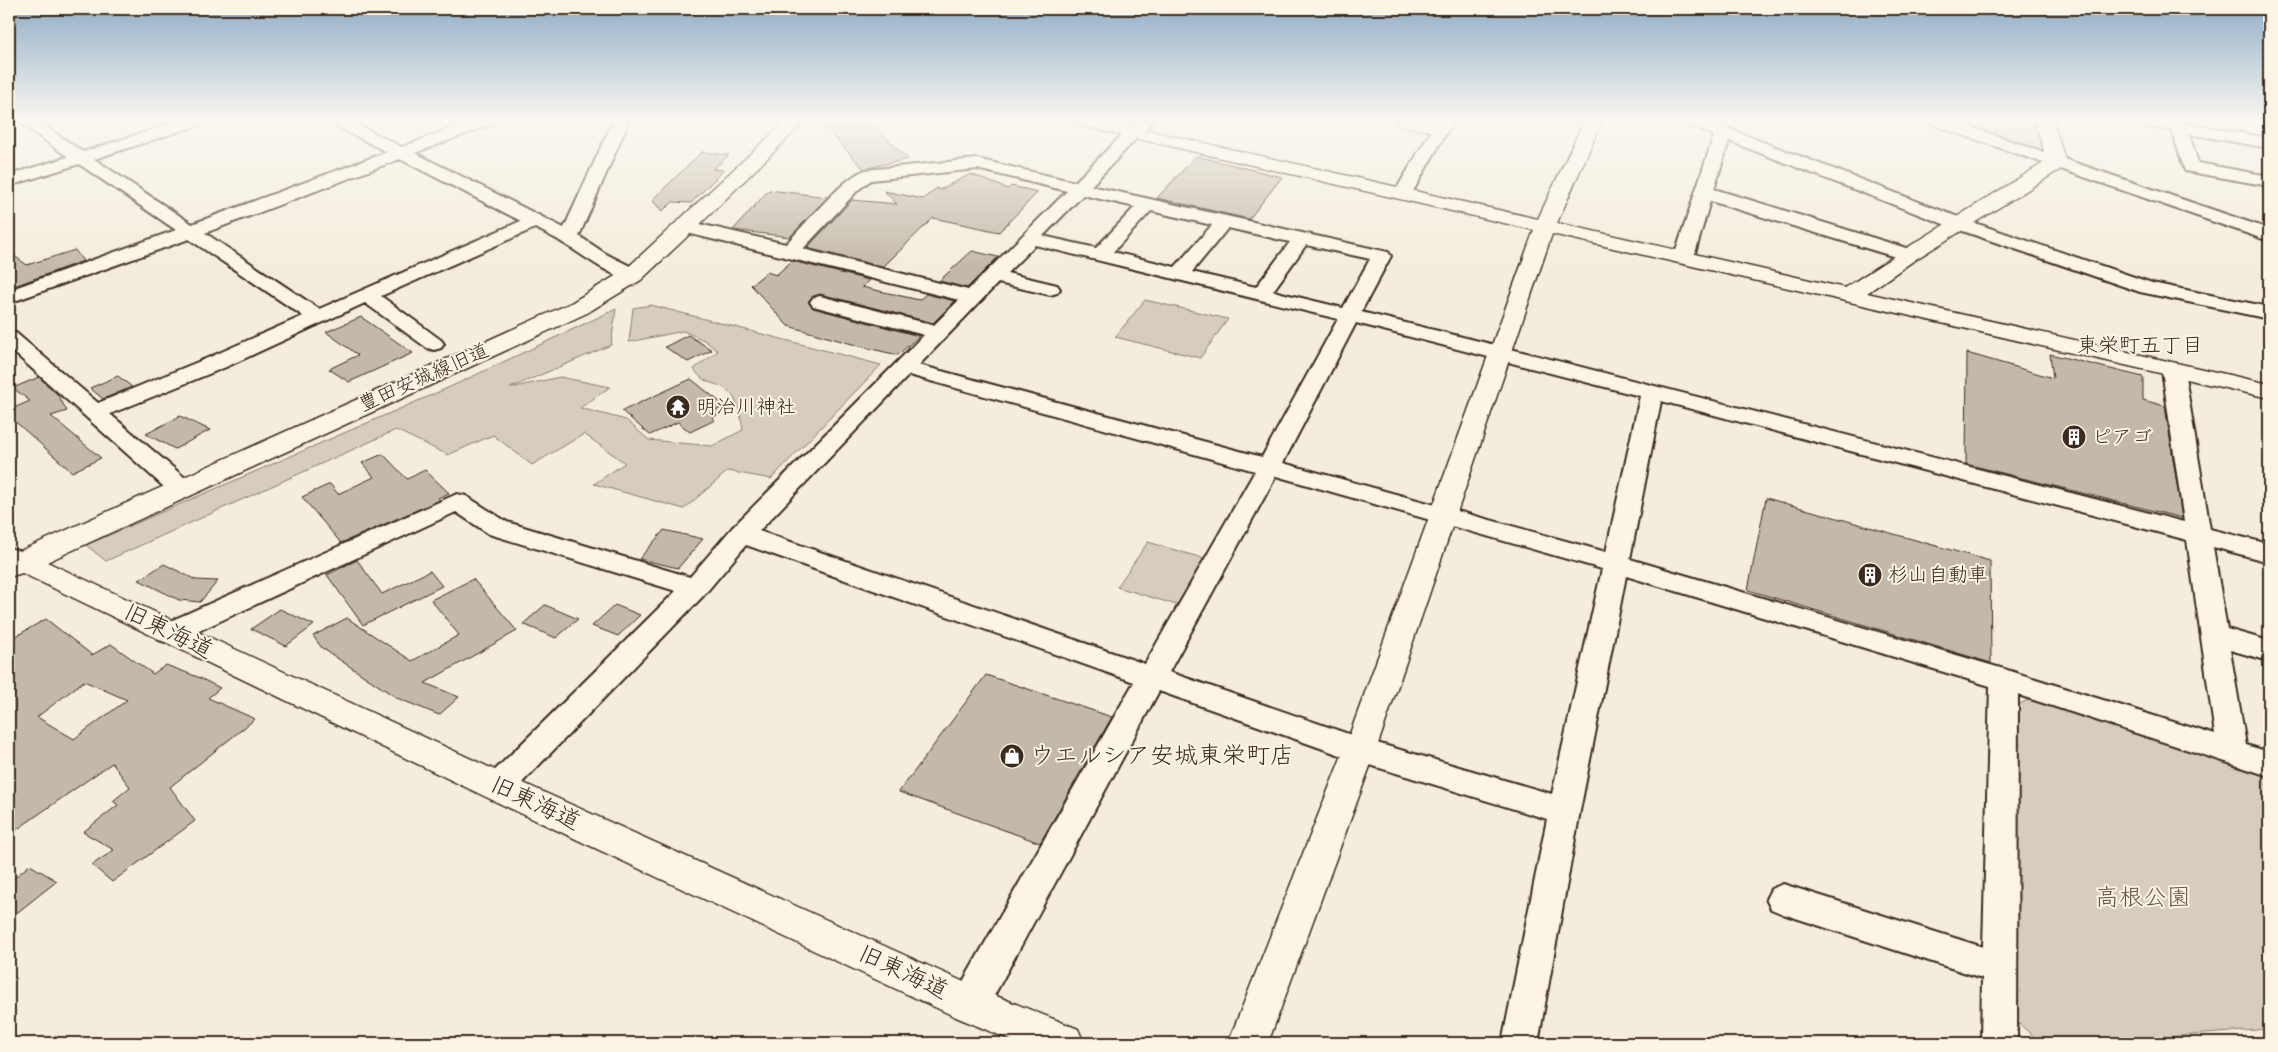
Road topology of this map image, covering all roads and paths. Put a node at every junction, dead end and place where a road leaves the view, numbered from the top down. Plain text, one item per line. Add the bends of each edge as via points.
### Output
1 (44, 170) edge
2 (100, 170) edge
3 (357, 170) edge
4 (436, 170) edge
5 (600, 170) edge
6 (745, 170) edge
7 (916, 170) edge
8 (1003, 170) edge
9 (1097, 170) edge
10 (1311, 170) edge
11 (1417, 170) edge
12 (1571, 170) edge
13 (1711, 170) edge
14 (1821, 170) edge
15 (2046, 170) edge
16 (2078, 170) edge
17 (2208, 170) edge
18 (9, 181) edge
19 (2269, 181) edge
20 (1079, 188) junction
21 (1704, 191) junction
22 (1403, 193) junction
23 (1147, 205) junction
24 (536, 221) junction
25 (1224, 222) junction
26 (1960, 224) junction
27 (1545, 226) junction
28 (686, 227) junction
29 (192, 231) junction
30 (2269, 235) edge
31 (569, 238) junction
32 (1030, 238) junction
33 (1302, 239) junction
34 (790, 251) junction
35 (1100, 255) junction
36 (1909, 255) junction
37 (1684, 257) junction
38 (1180, 274) junction
39 (633, 275) junction
40 (993, 276) junction
41 (1050, 289) dead end
42 (367, 294) junction
43 (1261, 294) junction
44 (1851, 294) junction
45 (9, 297) edge
46 (972, 297) junction
47 (820, 302) dead end
48 (2268, 310) edge
49 (1350, 316) junction
50 (318, 317) junction
51 (938, 332) junction
52 (9, 337) edge
53 (434, 344) dead end
54 (1500, 352) junction
55 (904, 367) junction
56 (2173, 370) junction
57 (2269, 391) edge
58 (1652, 392) junction
59 (96, 412) junction
60 (1269, 467) junction
61 (182, 489) junction
62 (1442, 514) junction
63 (741, 534) junction
64 (2198, 534) junction
65 (2269, 553) edge
66 (12, 563) edge
67 (1616, 564) junction
68 (695, 588) junction
69 (169, 633) junction
70 (2214, 635) junction
71 (2269, 651) edge
72 (1152, 678) junction
73 (2004, 680) junction
74 (1360, 750) junction
75 (2232, 751) junction
76 (2269, 764) edge
77 (498, 787) junction
78 (1564, 811) junction
79 (1783, 899) dead end
80 (2000, 968) junction
81 (970, 1004) junction
82 (1064, 1043) edge
83 (1248, 1043) edge
84 (1520, 1043) edge
85 (1999, 1043) edge

1 - 18 street
2 - 29 street
3 - 29 street
4 - 24 street
5 - 31 street
6 - 28 street, 豊田安城線旧道
7 - 34 street via 866,175
8 - 20 street
9 - 20 street
10 - 22 street
11 - 22 street
12 - 27 street
13 - 21 street
14 - 26 street
15 - 26 street
16 - 30 street
17 - 19 street
20 - 23 street
20 - 32 street
21 - 36 street
21 - 37 street
22 - 27 street
23 - 25 street
23 - 35 street
24 - 31 street
24 - 42 street
25 - 33 street
25 - 38 street
26 - 36 street
26 - 48 street via 2147,288
27 - 37 street
27 - 54 street
28 - 34 street
28 - 39 street, 豊田安城線旧道
29 - 45 street
29 - 50 street
31 - 39 street
32 - 35 street
32 - 40 street
33 - 43 street
33 - 49 street via 1381,256
34 - 46 street
35 - 38 street
36 - 44 street
37 - 44 street
38 - 43 street
39 - 61 street, 豊田安城線旧道 via 579,308
40 - 41 street
40 - 46 street
42 - 50 street
42 - 53 street
43 - 49 street
44 - 56 street
46 - 51 street
47 - 51 street
49 - 54 street
49 - 60 street
50 - 59 street
51 - 55 street
52 - 59 street
54 - 58 street
54 - 62 street
55 - 60 street
55 - 63 street
56 - 57 street
56 - 64 street
58 - 64 street
58 - 67 street
59 - 61 street
60 - 62 street
60 - 72 street
61 - 66 street, 豊田安城線旧道
62 - 67 street
62 - 74 street
63 - 68 street
63 - 72 street
64 - 65 street
64 - 70 street
66 - 69 street, 旧東海道
67 - 73 street
67 - 78 street
68 - 69 street via 498,528 457,502
68 - 77 street
69 - 77 street, 旧東海道
70 - 71 street
70 - 75 street
72 - 74 street
72 - 81 street
73 - 75 street
73 - 80 street
74 - 78 street
74 - 83 street
75 - 76 street
77 - 81 street, 旧東海道
78 - 84 street
79 - 80 street
80 - 85 street
81 - 82 street, 旧東海道

